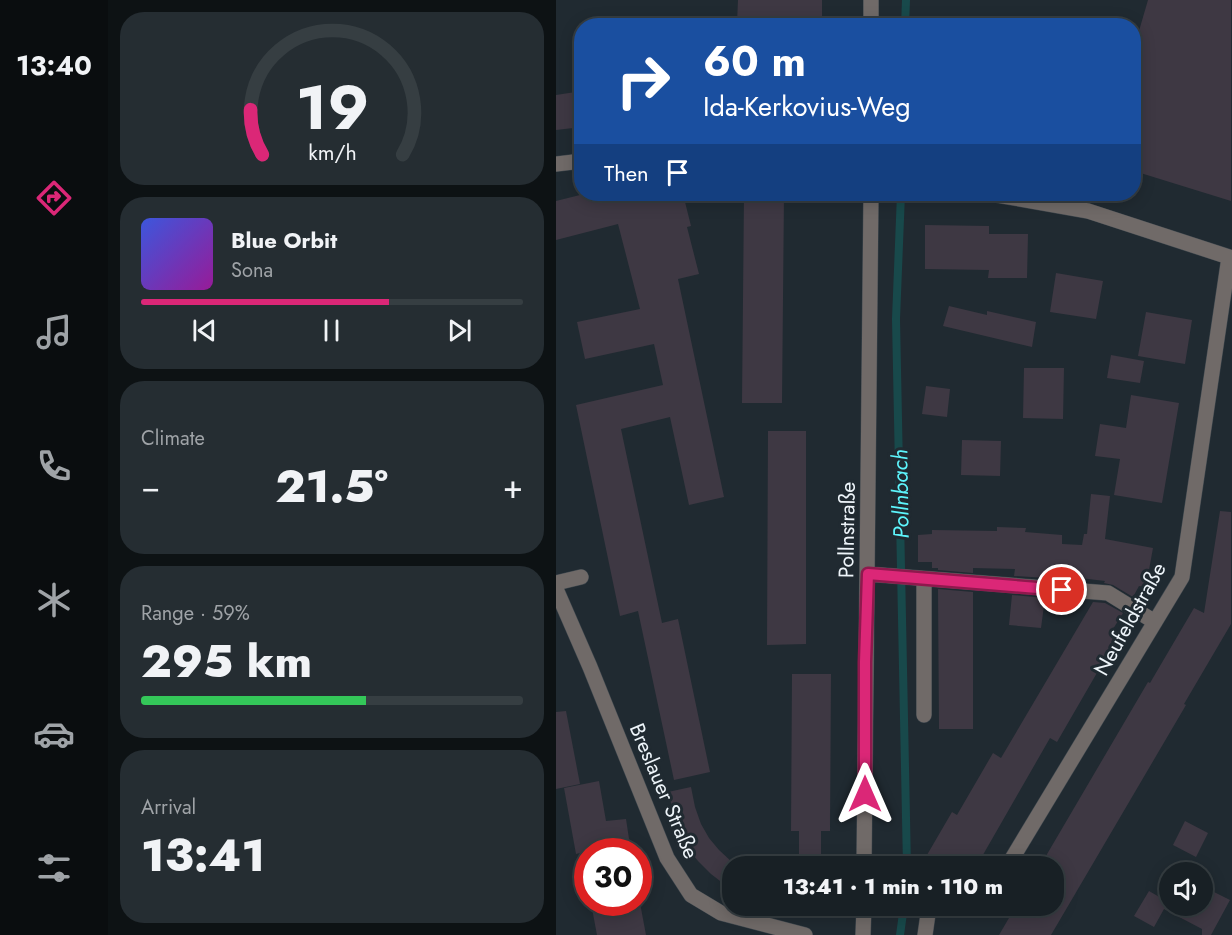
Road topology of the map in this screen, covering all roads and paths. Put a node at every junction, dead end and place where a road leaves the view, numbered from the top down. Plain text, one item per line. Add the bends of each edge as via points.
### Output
1 (871, 0) edge
2 (871, 18) edge
3 (574, 161) edge
4 (556, 164) edge
5 (871, 201) edge
6 (1031, 201) edge
7 (1230, 258) edge
8 (868, 574) junction
9 (582, 577) dead end
10 (920, 579) junction
11 (556, 583) edge
12 (556, 589) edge
13 (1155, 622) junction
14 (924, 715) dead end
15 (864, 856) edge
16 (1014, 856) edge
17 (864, 916) edge
18 (921, 916) edge
19 (805, 935) edge
20 (863, 935) edge
21 (925, 935) edge

1 - 2 street
3 - 4 street
5 - 8 street, Pollnstraße
6 - 7 street via 1088,211
7 - 13 street, Neufeldstraße via 1182,577
8 - 10 street
8 - 15 street, Pollnstraße
9 - 11 street
10 - 13 street via 1108,593
10 - 14 street
12 - 19 street, Breslauer Straße via 667,858 691,895 721,913
13 - 16 street, Neufeldstraße
17 - 20 street
18 - 21 street

